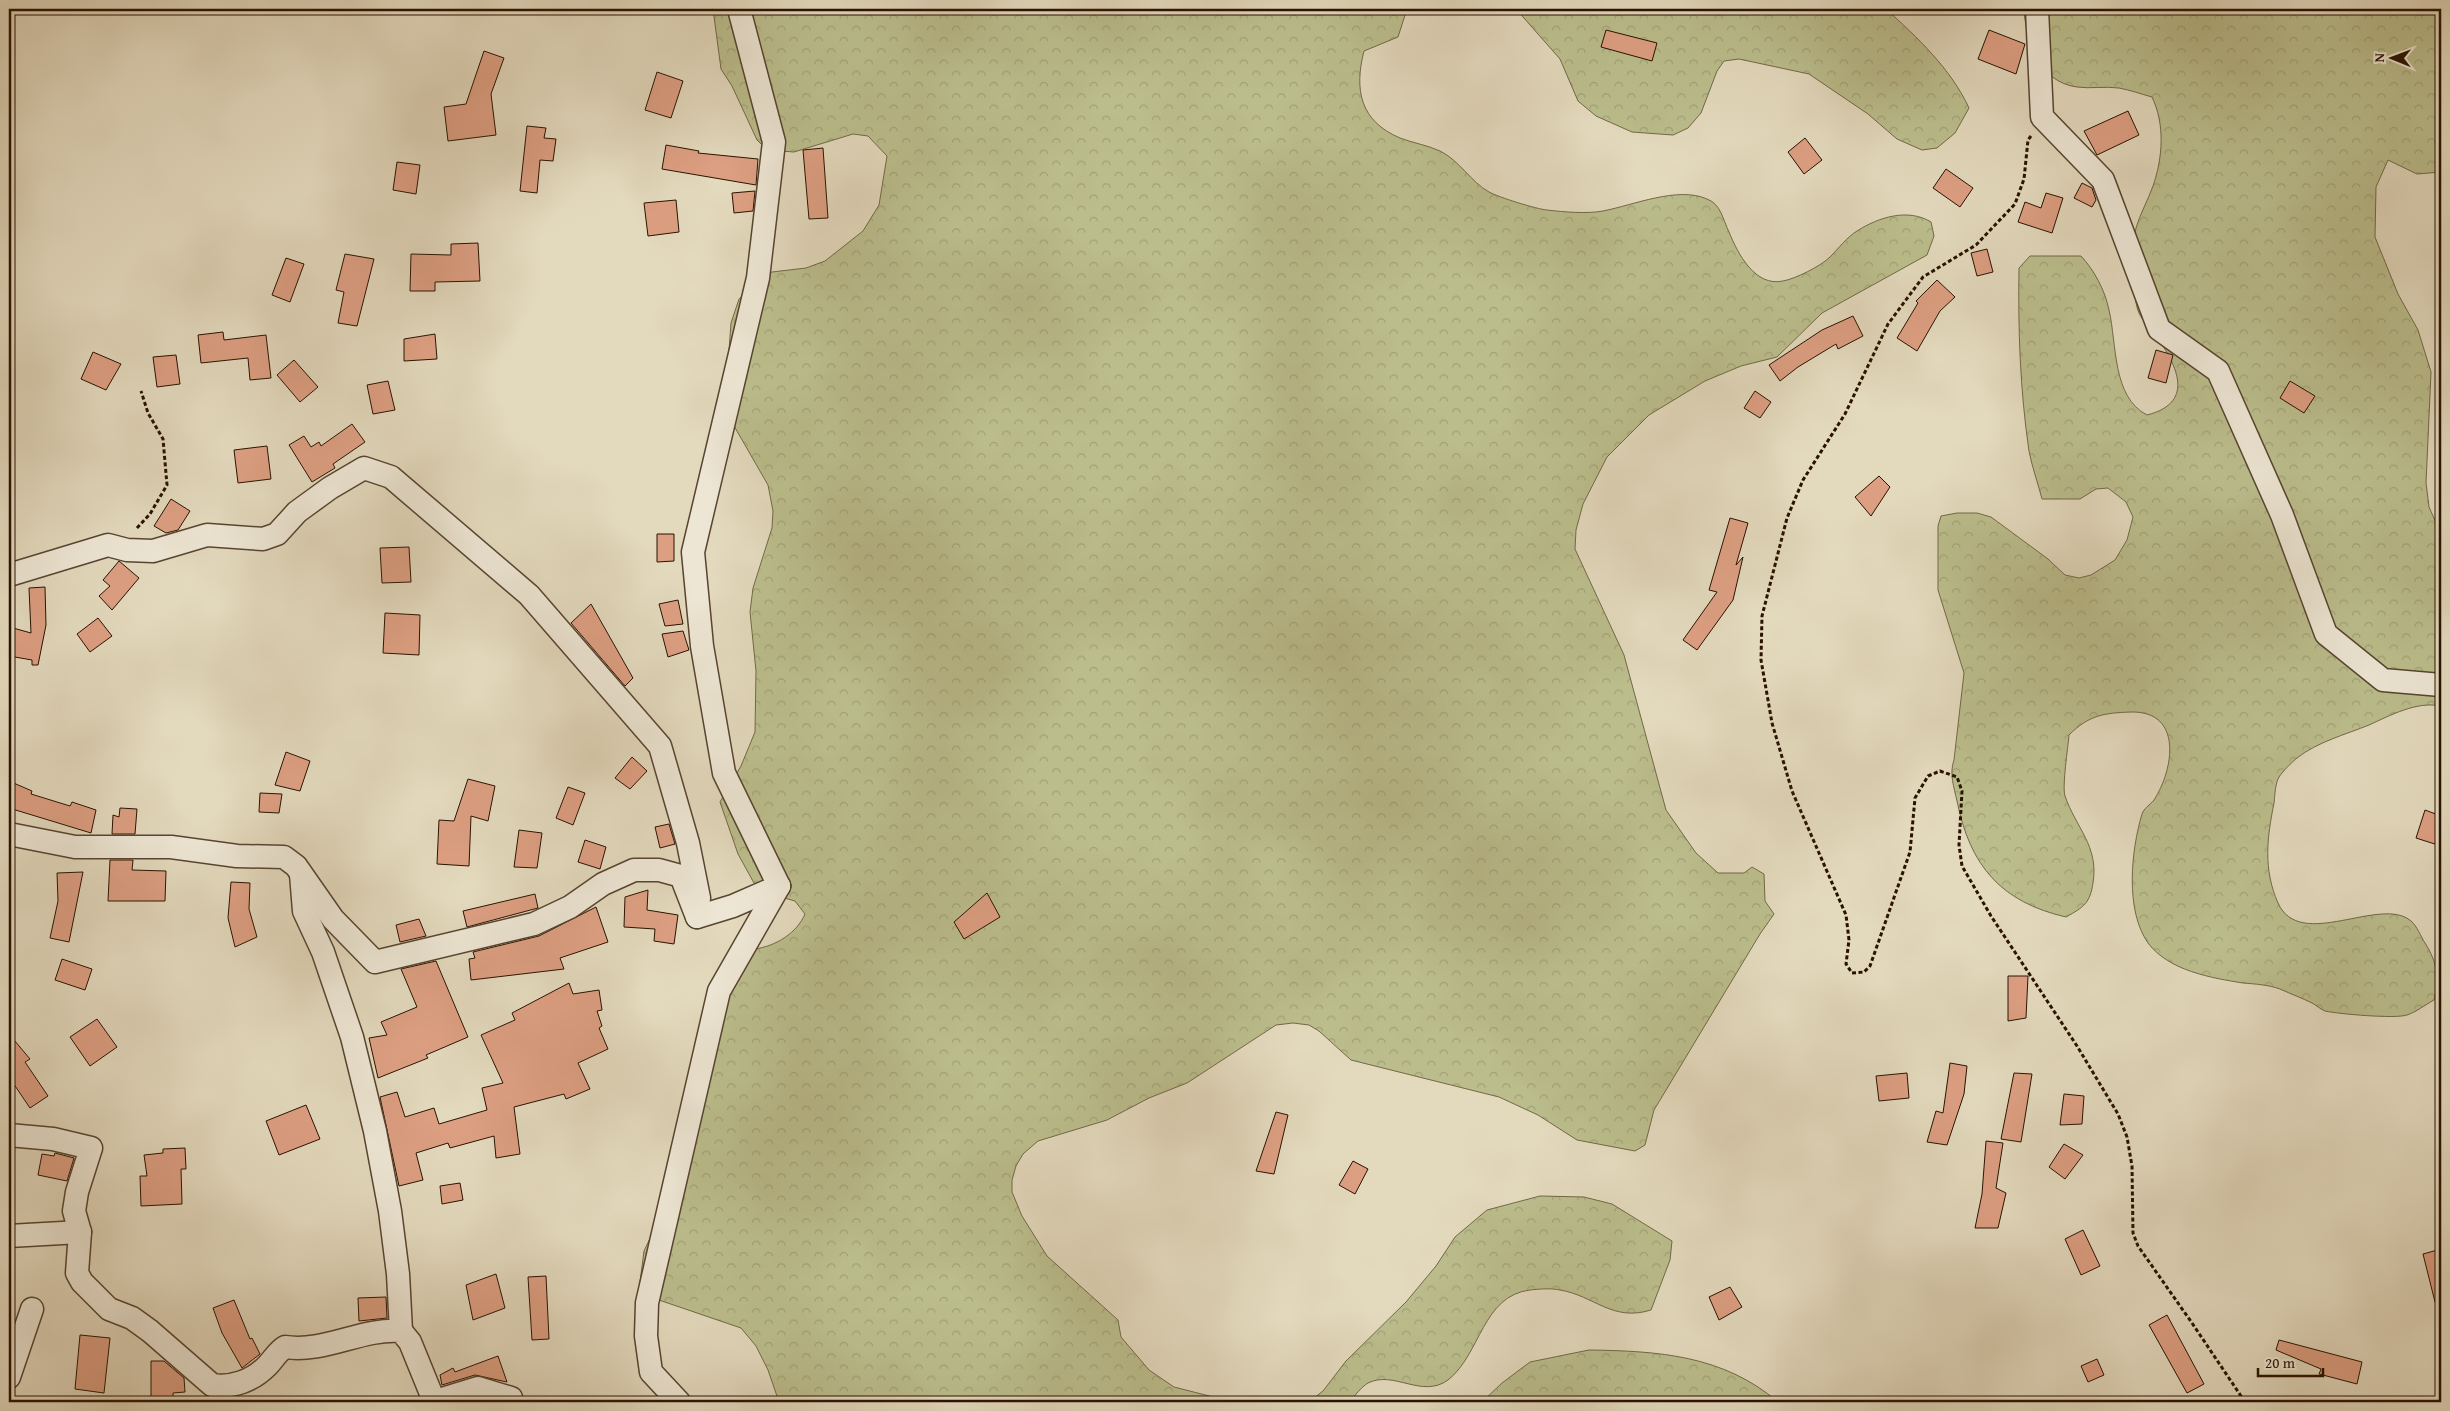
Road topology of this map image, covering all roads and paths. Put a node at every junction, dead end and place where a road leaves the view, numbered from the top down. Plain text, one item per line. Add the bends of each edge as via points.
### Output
1 (739, 9) edge
2 (2037, 9) edge
3 (2042, 117) junction
4 (141, 391) dead end
5 (131, 535) dead end
6 (9, 575) edge
7 (2441, 685) edge
8 (9, 834) edge
9 (301, 873) junction
10 (779, 886) junction
11 (697, 917) junction
12 (9, 1135) edge
13 (80, 1232) junction
14 (9, 1236) edge
15 (32, 1309) dead end
16 (401, 1331) junction
17 (9, 1377) edge
18 (512, 1402) edge
19 (679, 1402) edge
20 (2245, 1402) edge

1 - 10 street via 774,142 758,278 693,552 702,646 724,773
2 - 3 street
3 - 7 street via 2103,180 2159,329 2218,371 2282,515 2326,634 2382,680
3 - 20 path via 2028,140 2024,179 2015,204 1976,245 1923,277 1888,324 1845,414 1803,480 1787,518 1762,616 1761,660 1772,722 1792,791 1846,915 1849,940 1846,964 1852,973 1864,972 1870,966 1891,911 1910,852 1914,798 1928,776 1940,771 1957,777 1962,790 1959,845 1962,866 2118,1114 2132,1166 2133,1232 2138,1246
4 - 5 path via 148,413 163,439 167,485 150,514
6 - 11 street via 108,545 153,551 207,535 263,539 277,534 297,512 364,468 391,477 529,595 660,746 688,843 699,898
8 - 9 street via 75,847 172,847 237,856 284,857
9 - 11 street via 333,919 375,962 534,924 634,870 659,870 682,876
9 - 16 street via 304,911 324,952 352,1036 377,1140 388,1194
10 - 11 street
10 - 19 street via 719,991 647,1303 646,1336 651,1372
12 - 13 street via 53,1139 91,1148 74,1211
13 - 14 street
13 - 16 street via 76,1263 82,1282 110,1309 132,1318 150,1331 212,1385 250,1380 267,1366 276,1352 285,1347 301,1349 371,1332
15 - 17 street
16 - 18 street via 410,1342 432,1396 439,1400 478,1388 511,1398

